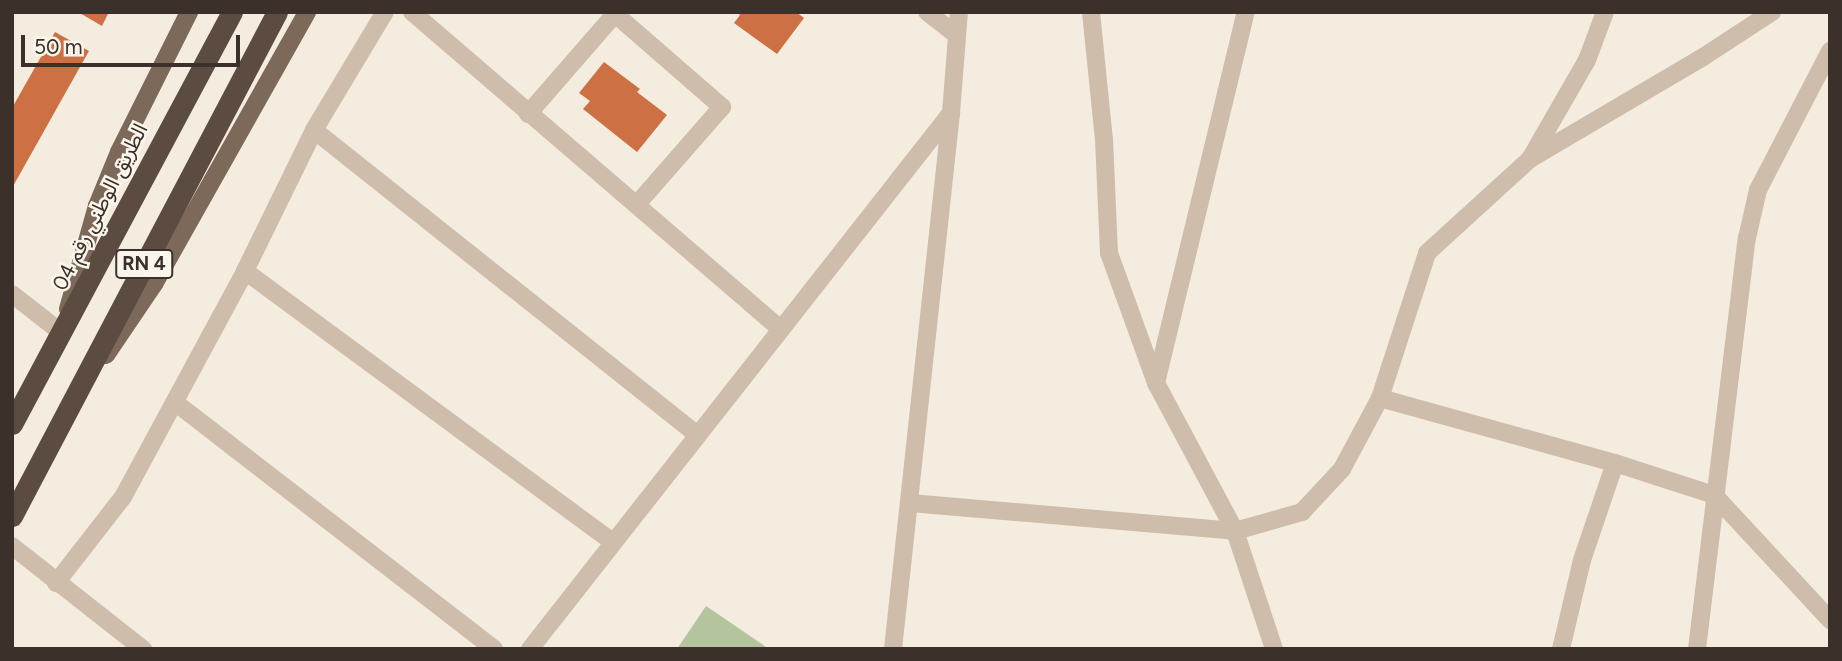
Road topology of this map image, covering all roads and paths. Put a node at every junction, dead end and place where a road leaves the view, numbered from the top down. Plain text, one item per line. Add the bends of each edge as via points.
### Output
1 (189, 12) edge
2 (232, 12) edge
3 (277, 12) edge
4 (307, 12) edge
5 (384, 12) edge
6 (412, 12) edge
7 (927, 12) edge
8 (959, 12) edge
9 (1091, 12) edge
10 (1246, 12) edge
11 (1605, 12) edge
12 (1772, 12) edge
13 (956, 35) junction
14 (1830, 51) edge
15 (951, 113) junction
16 (528, 114) junction
17 (314, 130) junction
18 (1530, 159) junction
19 (638, 204) junction
20 (246, 271) junction
21 (12, 294) edge
22 (780, 328) junction
23 (62, 333) junction
24 (1156, 383) junction
25 (1380, 398) junction
26 (176, 403) junction
27 (71, 407) junction
28 (12, 424) edge
29 (697, 435) junction
30 (1615, 463) junction
31 (1714, 495) junction
32 (910, 503) junction
33 (12, 516) edge
34 (1235, 531) junction
35 (612, 542) junction
36 (12, 546) edge
37 (56, 583) junction
38 (1830, 620) edge
39 (144, 649) edge
40 (494, 649) edge
41 (530, 649) edge
42 (893, 649) edge
43 (1274, 649) edge
44 (1561, 649) edge
45 (1697, 649) edge

1 - 23 main road, RN 4 via 118,152 97,206
2 - 23 highway, الطريق الوطني رقم 04 / RN 4
3 - 27 highway, RN 4
4 - 27 main road, RN 4 via 154,284
5 - 17 street
6 - 16 street
7 - 13 street
8 - 13 street
9 - 24 street via 1104,139 1109,253
10 - 24 street
11 - 18 street via 1587,60
12 - 18 street
13 - 15 street
14 - 31 street via 1758,190 1747,238
15 - 22 street
15 - 32 street
16 - 19 street
16 - 19 street via 615,14 722,107
17 - 20 street
17 - 29 street
18 - 25 street via 1427,253
19 - 22 street
20 - 26 street
20 - 35 street
21 - 23 street
22 - 29 street
23 - 28 highway, الطريق الوطني رقم 04 / RN 4
24 - 34 street
25 - 30 street
25 - 34 street via 1342,469 1302,512
26 - 37 street via 123,497
26 - 40 street
27 - 33 highway, RN 4
29 - 35 street
30 - 31 street
30 - 44 street via 1582,560
31 - 38 street
31 - 45 street
32 - 34 street
32 - 42 street
34 - 43 street
35 - 41 street
36 - 37 street
37 - 39 street

